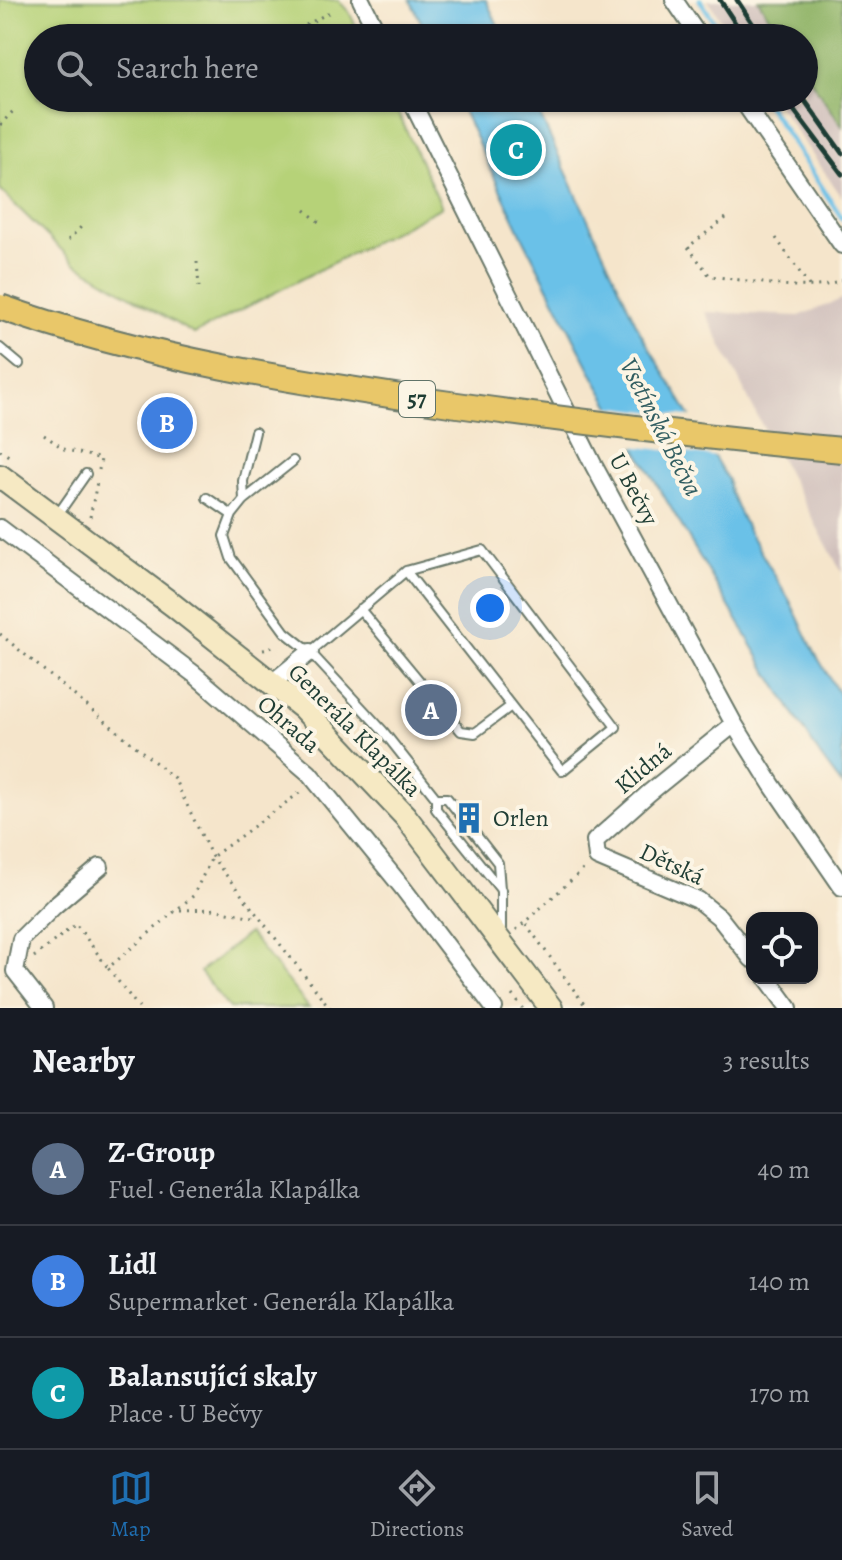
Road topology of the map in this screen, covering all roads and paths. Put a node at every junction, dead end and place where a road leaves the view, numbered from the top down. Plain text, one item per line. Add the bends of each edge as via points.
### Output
1 (361, 0) edge
2 (674, 0) edge
3 (330, 12) dead end
4 (308, 24) edge
5 (373, 24) edge
6 (690, 24) edge
7 (16, 108) dead end
8 (417, 112) edge
9 (751, 112) edge
10 (0, 125) edge
11 (305, 210) dead end
12 (726, 218) dead end
13 (320, 223) dead end
14 (83, 225) dead end
15 (776, 238) dead end
16 (68, 240) dead end
17 (842, 245) edge
18 (197, 262) dead end
19 (842, 280) edge
20 (199, 287) dead end
21 (810, 287) junction
22 (0, 307) edge
23 (0, 348) edge
24 (19, 364) dead end
25 (255, 432) dead end
26 (842, 450) edge
27 (293, 461) dead end
28 (86, 474) dead end
29 (0, 476) edge
30 (207, 498) dead end
31 (244, 500) junction
32 (232, 515) junction
33 (56, 517) junction
34 (0, 528) edge
35 (406, 571) junction
36 (360, 609) junction
37 (0, 634) edge
38 (310, 652) junction
39 (272, 683) junction
40 (511, 706) junction
41 (734, 724) junction
42 (315, 782) junction
43 (436, 798) junction
44 (212, 857) junction
45 (597, 857) junction
46 (100, 867) dead end
47 (842, 887) edge
48 (501, 890) junction
49 (180, 910) junction
50 (261, 919) junction
51 (525, 922) junction
52 (501, 943) junction
53 (746, 951) edge
54 (108, 968) junction
55 (15, 971) junction
56 (771, 984) edge
57 (512, 995) dead end
58 (44, 1008) edge
59 (139, 1008) edge
60 (330, 1008) edge
61 (494, 1008) edge
62 (523, 1008) edge
63 (551, 1008) edge
64 (587, 1008) edge
65 (789, 1008) edge

1 - 5 street
2 - 6 street
3 - 4 path
7 - 10 path
8 - 41 street, U Bečvy via 594,466
9 - 17 street
11 - 13 path
12 - 21 path via 688,247 710,276
14 - 16 path
15 - 21 path
18 - 20 path
19 - 21 path
22 - 26 main road, 57, bridge via 140,349 252,374 556,418
23 - 24 lane
25 - 31 lane via 243,481
27 - 31 lane
28 - 33 lane
29 - 33 street, Generála Klapálka
30 - 32 lane
31 - 32 lane
32 - 38 lane via 224,536 231,558 285,632
33 - 39 street, Generála Klapálka
34 - 42 street, Ohrada via 194,674
35 - 36 lane
35 - 40 lane
35 - 40 lane via 482,550 616,727 562,771
36 - 38 lane
36 - 40 lane via 461,731 475,733
37 - 44 path via 174,778
38 - 39 street
38 - 43 lane
39 - 52 street, Generála Klapálka via 303,708 405,816
41 - 45 street, Klidná via 595,841
41 - 47 street, U Bečvy
42 - 44 path
42 - 61 street, Ohrada
43 - 48 lane via 436,809
43 - 48 lane via 447,798 498,863
44 - 49 path
44 - 50 path
45 - 51 path
45 - 53 street, Dětská via 698,900
46 - 55 street via 21,939
48 - 52 lane
49 - 50 path via 212,909
49 - 54 path
50 - 60 path
51 - 52 path
51 - 64 path
52 - 63 street, Generála Klapálka
54 - 55 path via 76,924
54 - 59 path
55 - 58 street
56 - 65 street
57 - 62 path

